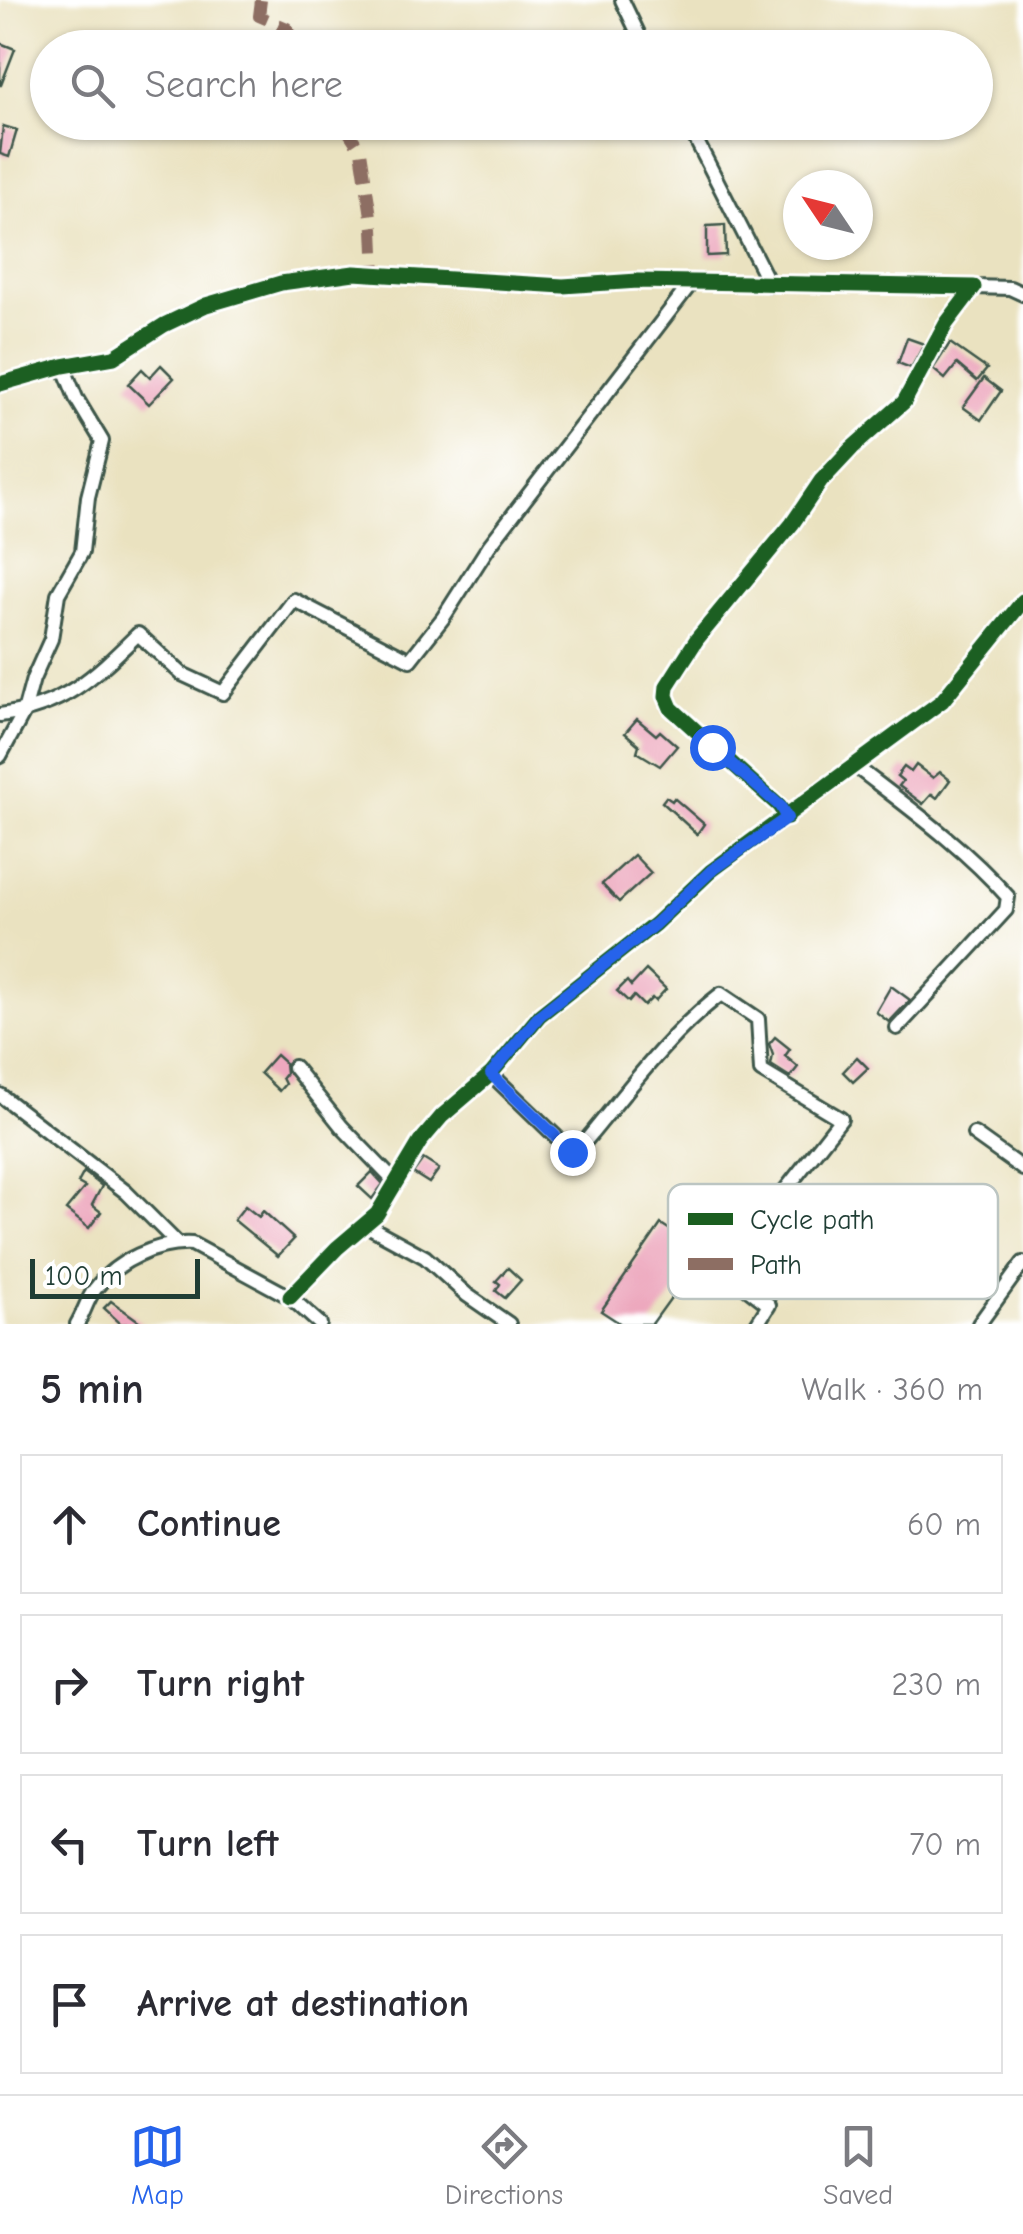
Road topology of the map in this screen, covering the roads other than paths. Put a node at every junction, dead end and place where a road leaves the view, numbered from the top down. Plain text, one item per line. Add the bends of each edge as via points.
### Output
1 (622, 0) edge
2 (636, 30) edge
3 (696, 140) edge
4 (692, 282) junction
5 (770, 285) junction
6 (974, 288) junction
7 (1023, 294) edge
8 (63, 366) junction
9 (0, 384) edge
10 (1023, 601) edge
11 (24, 712) junction
12 (0, 714) edge
13 (0, 756) edge
14 (856, 766) junction
15 (787, 818) junction
16 (897, 1028) dead end
17 (294, 1067) dead end
18 (491, 1074) junction
19 (0, 1095) edge
20 (974, 1134) dead end
21 (1023, 1169) edge
22 (396, 1183) junction
23 (790, 1184) edge
24 (366, 1224) junction
25 (177, 1243) junction
26 (1023, 1263) edge
27 (290, 1297) junction
28 (998, 1298) edge
29 (761, 1299) edge
30 (997, 1299) edge
31 (77, 1324) edge
32 (320, 1324) edge
33 (509, 1324) edge
34 (757, 1324) edge
35 (979, 1324) edge

1 - 2 street
3 - 5 street
4 - 5 street
4 - 8 street via 563,286 354,273 282,283 206,305 114,357
4 - 11 street via 410,660 294,600 223,693 182,674 138,634 80,689
5 - 6 street
6 - 7 street
6 - 15 street via 946,324 904,402 821,481 667,686 671,708
8 - 9 street
8 - 11 street via 102,441 82,552 58,594 52,639
10 - 14 street via 942,701
11 - 12 street
11 - 13 street
14 - 15 street
14 - 16 street via 1008,897 1006,910
15 - 18 street via 711,871 540,1015
17 - 22 street
18 - 22 street via 442,1116
18 - 23 street via 572,1152 721,994 758,1020 761,1072 841,1119
19 - 25 street via 126,1192
20 - 21 street
22 - 24 street
24 - 27 street
24 - 33 street via 425,1256
25 - 27 street via 192,1244
25 - 31 street via 114,1269 92,1291
26 - 28 street
27 - 32 street
29 - 34 street via 769,1305
30 - 35 street

